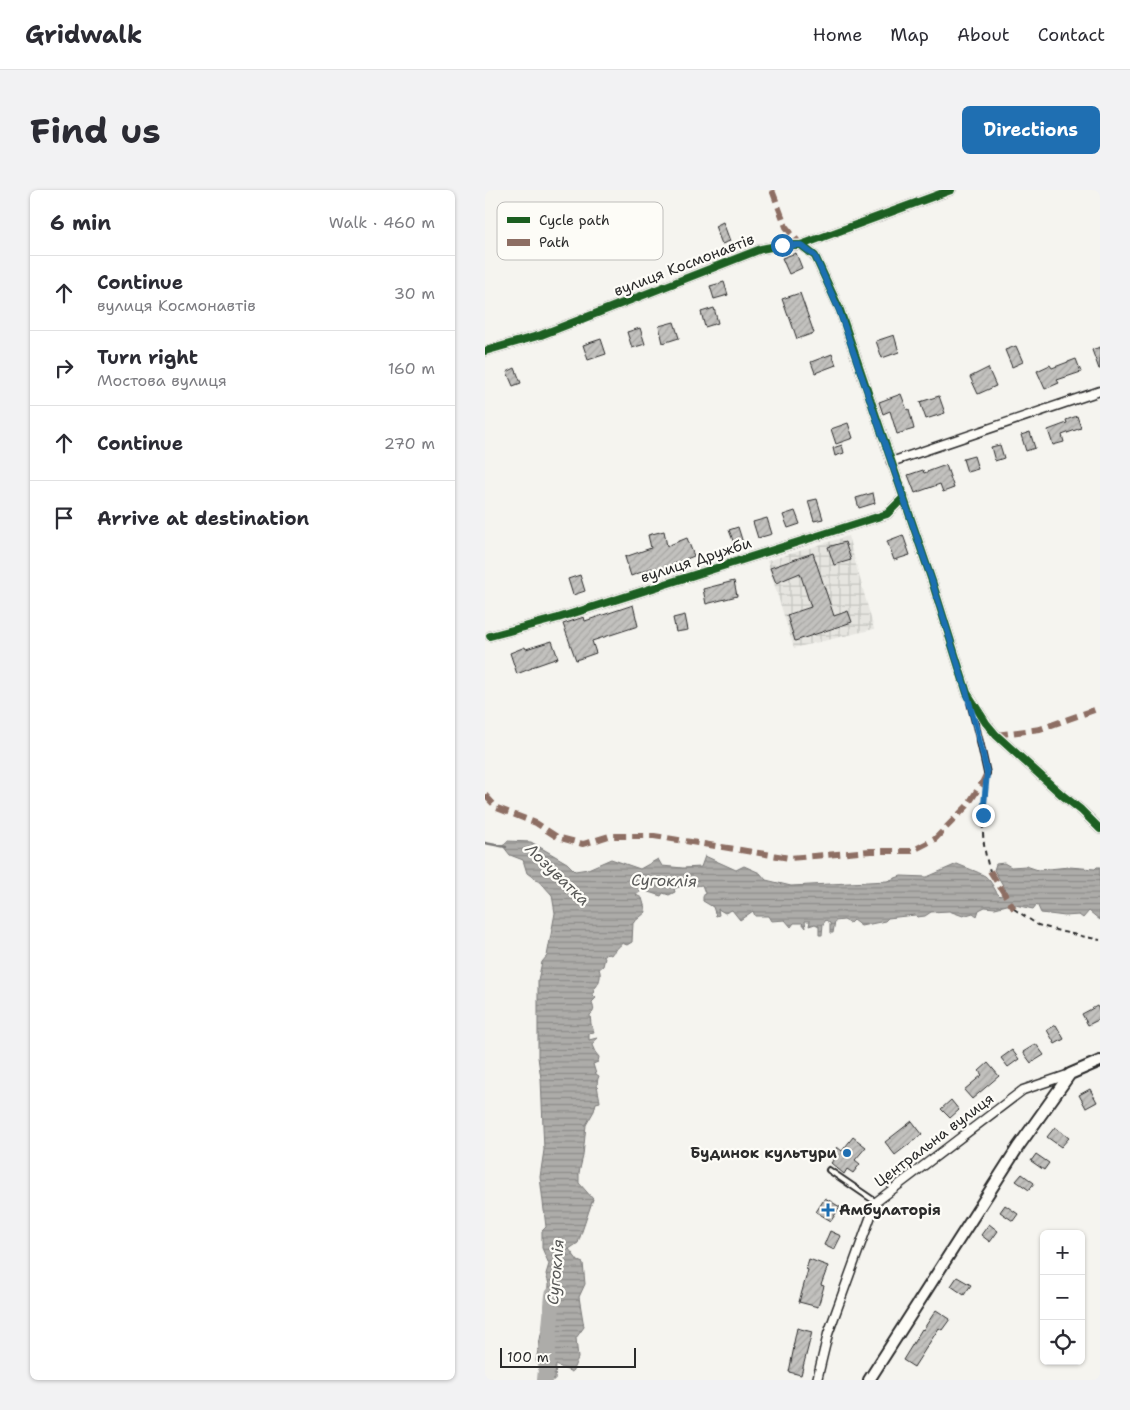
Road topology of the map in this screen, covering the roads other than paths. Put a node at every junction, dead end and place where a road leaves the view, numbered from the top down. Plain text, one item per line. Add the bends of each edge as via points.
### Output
1 (951, 190) edge
2 (801, 245) junction
3 (485, 352) edge
4 (1100, 391) edge
5 (891, 462) junction
6 (904, 498) junction
7 (490, 636) dead end
8 (967, 694) junction
9 (987, 773) road end
10 (1100, 830) edge
11 (1100, 1061) edge
12 (1071, 1074) junction
13 (829, 1170) dead end
14 (876, 1202) junction
15 (817, 1380) edge
16 (869, 1380) edge

1 - 2 street, вулиця Космонавтів
2 - 3 street, вулиця Космонавтів via 761,249 541,335
2 - 5 street via 815,256 839,310
4 - 5 street
5 - 6 street
6 - 7 street, вулиця Дружби via 887,514 558,618
6 - 8 street
8 - 9 lane
8 - 10 street via 995,735
11 - 12 street, Центральна вулиця
12 - 14 street, Центральна вулиця via 1023,1090
12 - 16 street, Центральна вулиця via 1018,1147
13 - 14 lane
14 - 15 street, Центральна вулиця via 828,1334

